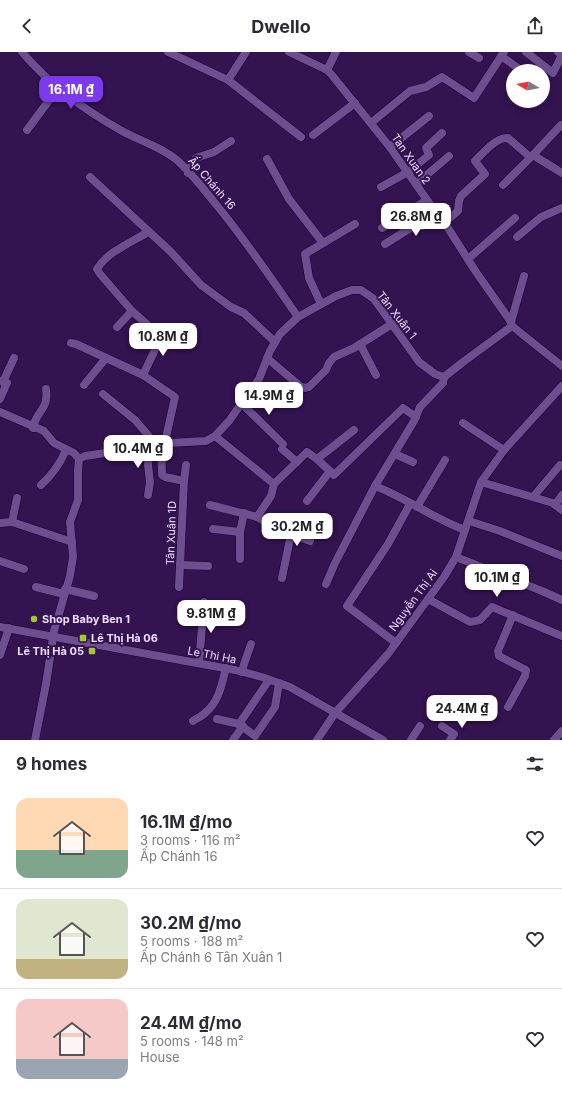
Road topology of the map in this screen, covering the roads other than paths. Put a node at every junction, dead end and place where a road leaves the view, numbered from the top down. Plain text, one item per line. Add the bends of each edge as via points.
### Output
1 (22, 52) edge
2 (168, 52) edge
3 (246, 52) edge
4 (289, 52) edge
5 (336, 52) edge
6 (469, 52) edge
7 (526, 52) edge
8 (558, 52) edge
9 (502, 54) edge
10 (479, 58) dead end
11 (514, 64) edge
12 (327, 70) junction
13 (228, 80) junction
14 (59, 87) junction
15 (355, 103) junction
16 (429, 116) dead end
17 (371, 123) junction
18 (561, 125) edge
19 (27, 130) dead end
20 (442, 133) dead end
21 (313, 135) dead end
22 (301, 137) dead end
23 (231, 140) dead end
24 (390, 147) junction
25 (449, 156) dead end
26 (531, 156) junction
27 (267, 160) dead end
28 (561, 170) edge
29 (408, 172) junction
30 (188, 173) junction
31 (90, 177) dead end
32 (416, 184) junction
33 (503, 185) dead end
34 (381, 187) dead end
35 (427, 200) junction
36 (562, 208) edge
37 (515, 218) dead end
38 (441, 220) junction
39 (355, 224) dead end
40 (382, 228) dead end
41 (148, 232) junction
42 (517, 236) dead end
43 (323, 244) junction
44 (385, 244) dead end
45 (468, 259) junction
46 (524, 276) dead end
47 (321, 304) junction
48 (132, 311) junction
49 (298, 317) junction
50 (392, 324) junction
51 (512, 324) junction
52 (118, 327) dead end
53 (275, 342) junction
54 (71, 343) dead end
55 (360, 344) junction
56 (14, 358) dead end
57 (106, 358) junction
58 (267, 358) junction
59 (562, 366) edge
60 (143, 375) junction
61 (376, 375) dead end
62 (444, 377) junction
63 (2, 381) edge
64 (84, 385) dead end
65 (562, 386) edge
66 (46, 389) dead end
67 (103, 394) dead end
68 (0, 399) edge
69 (242, 404) junction
70 (0, 412) edge
71 (416, 417) junction
72 (463, 423) dead end
73 (33, 428) junction
74 (354, 430) dead end
75 (216, 436) junction
76 (158, 443) junction
77 (66, 450) junction
78 (504, 450) junction
79 (395, 454) junction
80 (79, 459) junction
81 (317, 459) junction
82 (444, 460) dead end
83 (296, 462) junction
84 (413, 462) dead end
85 (186, 465) dead end
86 (560, 465) dead end
87 (330, 471) junction
88 (184, 480) junction
89 (481, 482) junction
90 (274, 484) junction
91 (41, 485) dead end
92 (375, 486) junction
93 (148, 495) dead end
94 (562, 495) edge
95 (533, 497) junction
96 (17, 498) dead end
97 (307, 501) dead end
98 (210, 505) dead end
99 (414, 505) junction
100 (559, 508) edge
101 (244, 513) junction
102 (257, 517) junction
103 (469, 521) junction
104 (12, 522) junction
105 (0, 523) edge
106 (213, 530) dead end
107 (465, 530) junction
108 (240, 532) junction
109 (291, 534) junction
110 (310, 541) dead end
111 (72, 542) junction
112 (562, 556) edge
113 (456, 557) junction
114 (240, 559) dead end
115 (0, 561) edge
116 (180, 565) junction
117 (208, 566) dead end
118 (24, 568) dead end
119 (282, 578) dead end
120 (326, 584) dead end
121 (36, 587) dead end
122 (180, 587) dead end
123 (65, 592) junction
124 (94, 596) dead end
125 (428, 599) junction
126 (562, 600) edge
127 (204, 602) dead end
128 (512, 615) junction
129 (0, 627) edge
130 (9, 628) junction
131 (562, 636) edge
132 (53, 637) junction
133 (396, 643) junction
134 (251, 644) dead end
135 (0, 656) edge
136 (199, 664) junction
137 (226, 668) junction
138 (242, 672) junction
139 (270, 680) junction
140 (279, 683) junction
141 (508, 708) dead end
142 (335, 713) junction
143 (217, 719) dead end
144 (193, 721) dead end
145 (241, 725) junction
146 (420, 726) dead end
147 (442, 726) dead end
148 (562, 732) edge
149 (253, 738) edge
150 (35, 740) edge
151 (233, 740) edge
152 (317, 740) edge
153 (383, 740) edge
154 (411, 740) edge
155 (450, 740) edge
156 (554, 740) edge

1 - 14 street, Ấp Chánh 16
2 - 13 street
3 - 13 street
4 - 12 street, Tan Xuan 2
5 - 12 street
6 - 10 street
7 - 8 street via 553,73 562,55
9 - 11 street
9 - 17 street via 474,98 442,77 426,87 410,91
12 - 15 street, Tan Xuan 2
13 - 22 street
14 - 19 street
14 - 30 street, Ấp Chánh 16 via 95,114 177,160
15 - 17 street, Tan Xuan 2
15 - 21 street
16 - 24 street
17 - 24 street, Tan Xuan 2
18 - 26 street
20 - 29 street via 426,148 429,155
23 - 30 street via 214,152 196,158
24 - 29 street, Tan Xuan 2
25 - 32 street
26 - 28 street
26 - 33 street
26 - 38 street via 508,138 494,144 475,161 484,174 461,196 458,211
27 - 43 street via 289,199
29 - 32 street, Tan Xuan 2
29 - 34 street
30 - 49 street, Ấp Chánh 16 via 237,229
31 - 41 street
32 - 35 street, Tan Xuan 2
35 - 38 street, Tan Xuan 2
35 - 40 street
36 - 42 street via 541,217
37 - 45 street
38 - 44 street via 412,227
38 - 45 street, Tan Xuan 2
39 - 43 street
41 - 48 street via 112,254 98,269
41 - 53 street via 171,252 201,285 231,307 244,313
43 - 47 street via 305,254 309,278
45 - 51 street, Tan Xuan 2
46 - 51 street
47 - 49 street, Tân Xuân 1
47 - 50 street, Tân Xuân 1 via 352,290 361,290 374,299
48 - 52 street
48 - 60 street via 161,337
49 - 53 street, Tân Xuân 1
50 - 55 street
50 - 62 street, Tân Xuân 1 via 419,362 435,374
51 - 59 street, Tan Xuan 2
51 - 62 street
53 - 58 street, Tân Xuân 1
54 - 57 street
55 - 58 street via 334,357 326,370 309,387 304,388
55 - 61 street
56 - 63 street
57 - 60 street
57 - 64 street
58 - 69 street, Tân Xuân 1 via 258,379
60 - 76 street via 175,397
62 - 71 street via 443,383 420,407
63 - 68 street via 7,383
65 - 78 street, Nguyễn Thị Ai
66 - 73 street via 46,403
67 - 76 street
69 - 75 street, Tân Xuân 1
69 - 83 street
70 - 73 street
71 - 79 street
71 - 87 street via 404,408 334,475
72 - 78 street
73 - 77 street via 44,432 54,443
74 - 81 street
75 - 76 street via 206,441
75 - 90 street
76 - 80 street
76 - 88 street via 162,475
76 - 93 street via 148,465
77 - 80 street via 74,453
77 - 91 street via 62,462
78 - 89 street, Nguyễn Thị Ai
79 - 84 street
79 - 92 street
80 - 111 street via 78,500 70,522
81 - 83 street via 307,452
81 - 87 street
82 - 99 street
83 - 90 street
85 - 88 street, Tân Xuân 1D
86 - 95 street
87 - 97 street
88 - 116 street, Tân Xuân 1D
89 - 95 street
89 - 103 street, Nguyễn Thị Ai
90 - 102 street
92 - 99 street
92 - 120 street
94 - 100 street
95 - 100 street via 553,503
96 - 104 street
98 - 101 street
99 - 107 street via 445,523
99 - 133 street via 347,606
101 - 102 street
101 - 108 street
102 - 109 street
103 - 107 street, Nguyễn Thị Ai
103 - 112 street
104 - 105 street
104 - 111 street
106 - 108 street
107 - 113 street, Nguyễn Thị Ai
108 - 114 street
109 - 110 street
109 - 119 street
111 - 123 street via 73,557
113 - 125 street, Nguyễn Thị Ai
113 - 126 street
115 - 118 street
116 - 117 street
116 - 122 street, Tân Xuân 1D
121 - 123 street
123 - 124 street
123 - 132 street
125 - 128 street via 470,622 480,620 492,606
125 - 133 street, Nguyễn Thị Ai
127 - 136 street
128 - 131 street
128 - 141 street via 498,651 499,656 526,670
129 - 130 street, Le Thi Ha
130 - 132 street, Le Thi Ha
130 - 135 street
132 - 136 street, Le Thi Ha
132 - 150 street
133 - 142 street, Nguyễn Thị Ai
134 - 138 street
136 - 137 street, Le Thi Ha
137 - 138 street, Le Thi Ha
137 - 144 street via 215,702 207,712
138 - 139 street, Le Thi Ha
139 - 140 street, Le Thi Ha
139 - 145 street
140 - 142 street, Le Thi Ha
140 - 149 street via 275,707
142 - 152 street, Nguyễn Thị Ai
142 - 153 street, Le Thi Ha
143 - 145 street
145 - 149 street
145 - 151 street
146 - 154 street
147 - 155 street via 454,734
148 - 156 street

